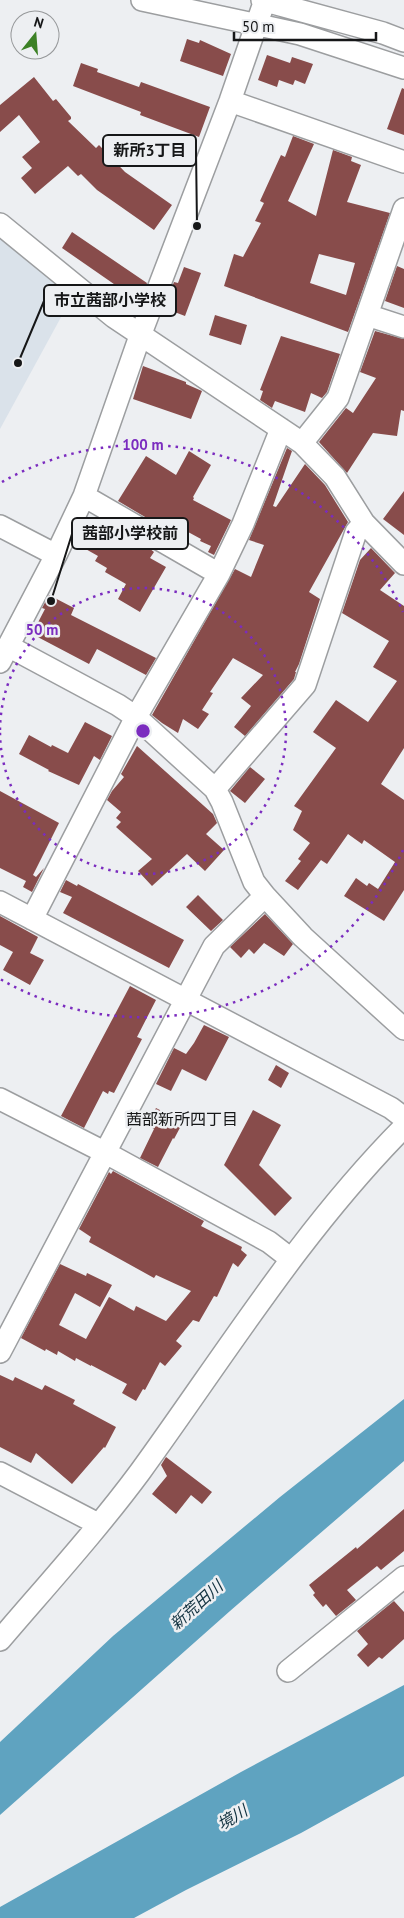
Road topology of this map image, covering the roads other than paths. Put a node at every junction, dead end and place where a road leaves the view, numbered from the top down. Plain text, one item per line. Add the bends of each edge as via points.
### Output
1 (142, 0) edge
2 (264, 0) edge
3 (257, 23) junction
4 (404, 41) edge
5 (404, 68) edge
6 (230, 101) junction
7 (404, 162) edge
8 (404, 209) edge
9 (0, 224) edge
10 (366, 315) junction
11 (404, 328) edge
12 (140, 336) junction
13 (281, 429) junction
14 (302, 443) junction
15 (84, 496) junction
16 (364, 522) junction
17 (0, 526) edge
18 (56, 555) junction
19 (404, 564) edge
20 (219, 574) junction
21 (4, 654) edge
22 (136, 717) junction
23 (215, 789) junction
24 (264, 896) junction
25 (0, 902) edge
26 (32, 918) junction
27 (187, 999) junction
28 (404, 1029) edge
29 (0, 1099) edge
30 (404, 1118) edge
31 (404, 1127) edge
32 (106, 1154) junction
33 (291, 1259) junction
34 (0, 1352) edge
35 (0, 1473) edge
36 (98, 1524) junction
37 (404, 1577) edge
38 (0, 1640) edge
39 (288, 1671) dead end

1 - 3 street
2 - 3 street
2 - 4 street
3 - 5 street
3 - 6 street
6 - 7 street
6 - 12 street
8 - 10 street
9 - 12 street
10 - 11 street
10 - 14 street via 338,398
12 - 13 street
12 - 15 street
13 - 14 street
13 - 20 street
14 - 16 street via 335,477
15 - 18 street
15 - 20 street
16 - 19 street
16 - 23 street via 356,532 305,684
17 - 18 street
18 - 21 street
20 - 22 street
21 - 22 street via 118,705
22 - 23 street
22 - 26 street
23 - 24 street via 254,882
24 - 27 street via 214,946
24 - 28 street via 303,938
25 - 26 street
26 - 27 street
27 - 30 street via 392,1108
27 - 32 street
29 - 32 street
31 - 33 street via 332,1207
32 - 33 street via 269,1242
32 - 34 street
33 - 36 street via 139,1472
35 - 36 street
36 - 38 street
37 - 39 street

